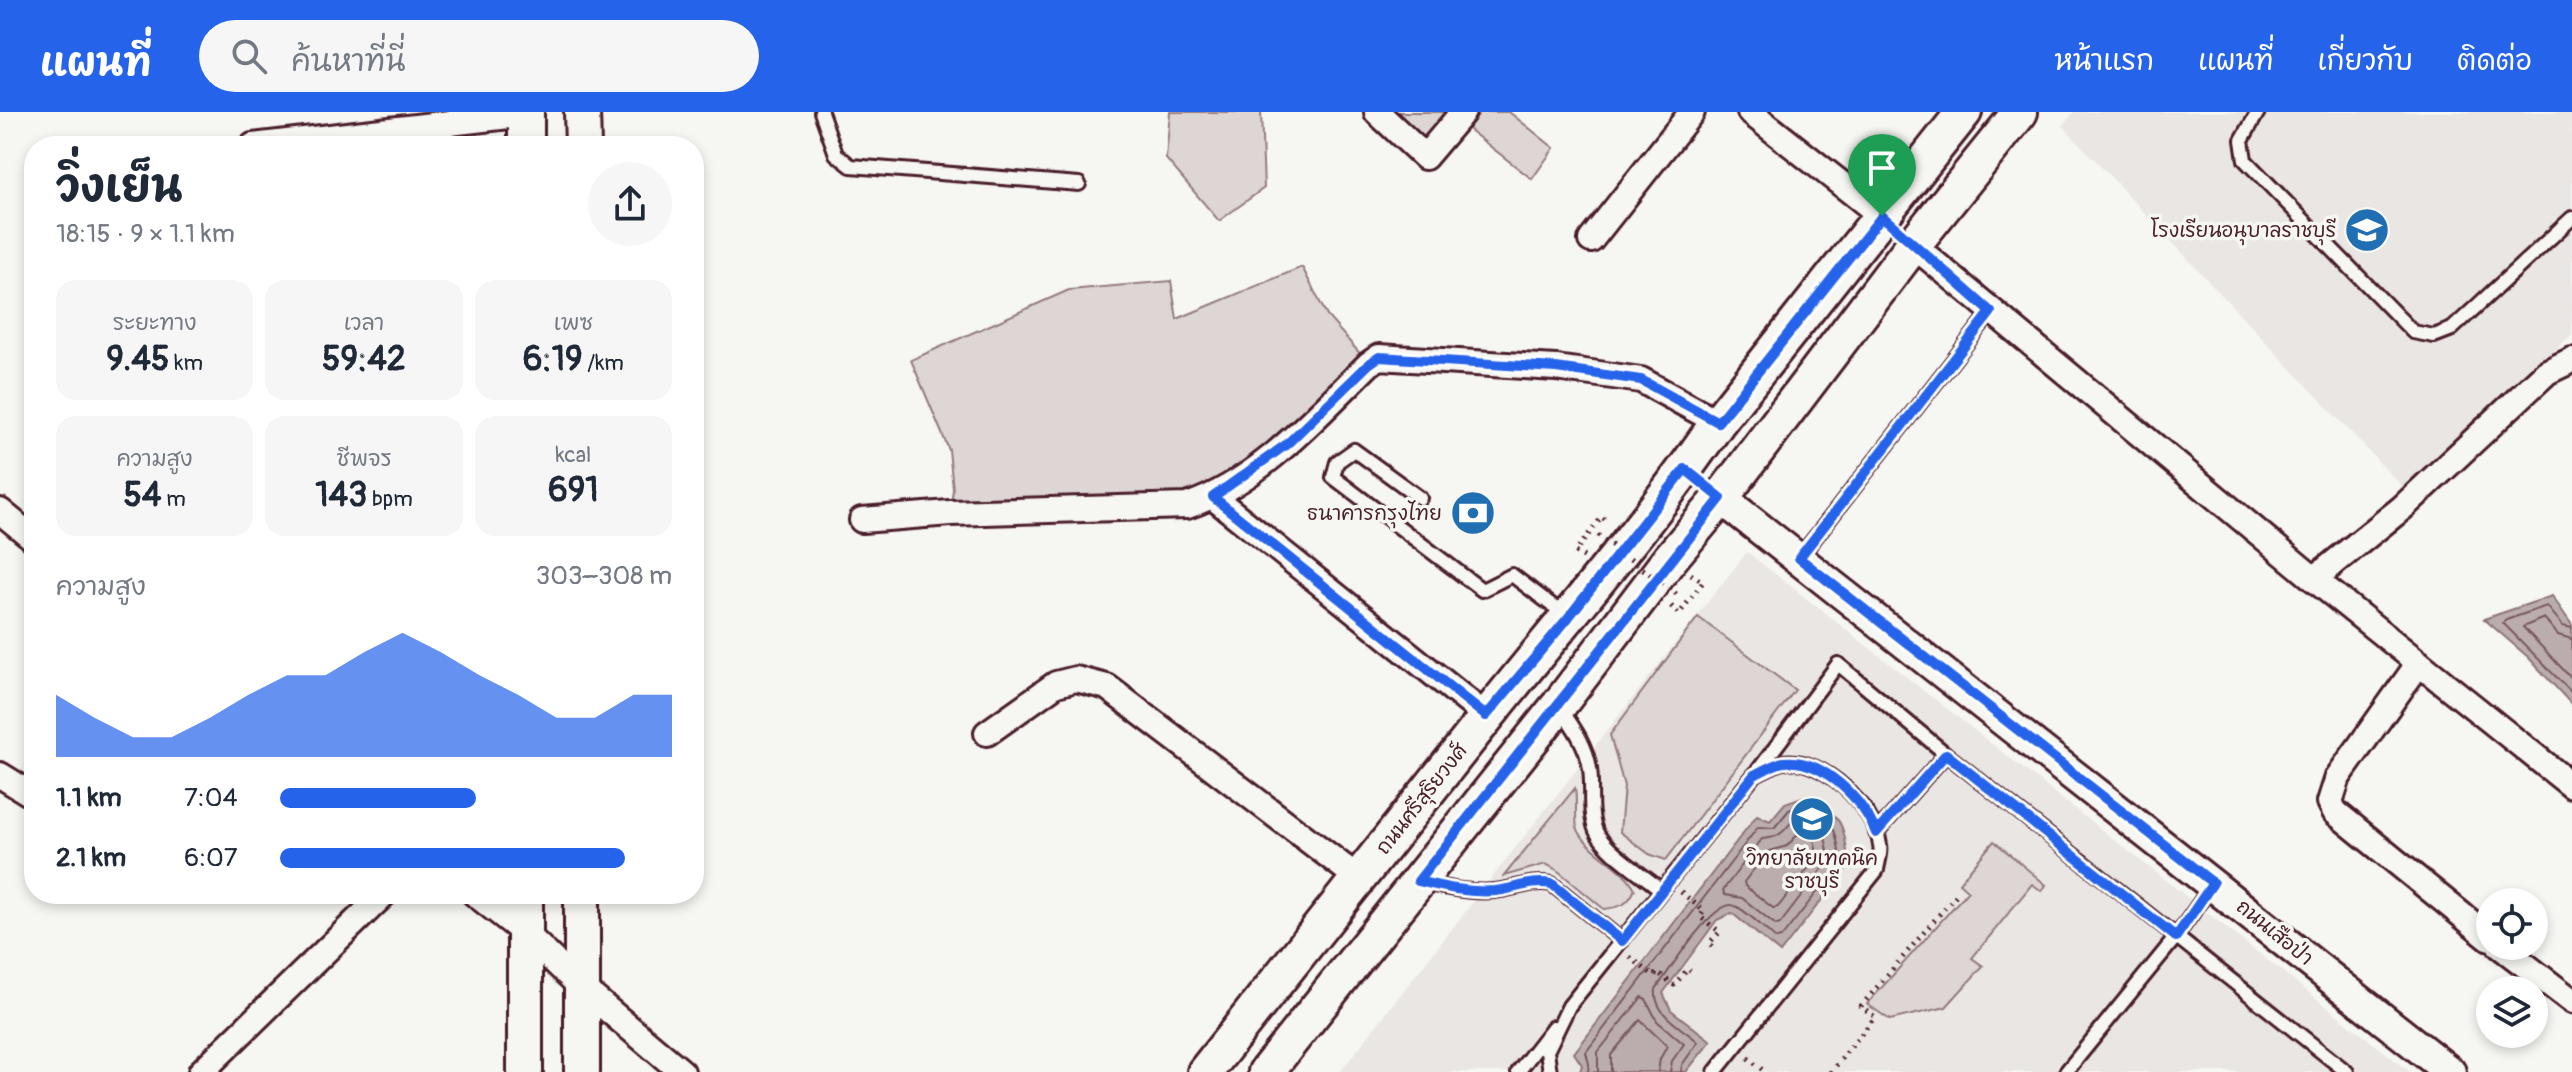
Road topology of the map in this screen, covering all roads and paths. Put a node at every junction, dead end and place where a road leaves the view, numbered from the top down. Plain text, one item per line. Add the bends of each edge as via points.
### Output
1 (582, 112) edge
2 (821, 112) edge
3 (1377, 112) edge
4 (1463, 112) edge
5 (1692, 112) edge
6 (1750, 112) edge
7 (1964, 112) edge
8 (2020, 112) edge
9 (2258, 112) edge
10 (526, 124) edge
11 (377, 136) edge
12 (583, 136) edge
13 (1079, 184) dead end
14 (1882, 216) junction
15 (2572, 218) edge
16 (1591, 240) dead end
17 (1913, 245) junction
18 (1991, 312) junction
19 (2572, 360) edge
20 (1718, 422) junction
21 (1685, 469) junction
22 (1213, 497) junction
23 (1420, 498) dead end
24 (1721, 498) junction
25 (0, 511) edge
26 (862, 520) dead end
27 (24, 531) edge
28 (1575, 552) dead end
29 (1799, 558) junction
30 (2314, 579) junction
31 (1703, 582) dead end
32 (1568, 618) junction
33 (2419, 663) junction
34 (1559, 705) junction
35 (1486, 716) junction
36 (987, 733) dead end
37 (1946, 754) junction
38 (0, 775) edge
39 (1754, 775) junction
40 (2572, 786) edge
41 (24, 790) edge
42 (1876, 833) junction
43 (1358, 878) junction
44 (1418, 881) junction
45 (2213, 883) junction
46 (1661, 890) junction
47 (1952, 892) dead end
48 (1683, 894) dead end
49 (374, 904) edge
50 (488, 904) edge
51 (525, 904) edge
52 (582, 904) edge
53 (2476, 927) edge
54 (525, 933) junction
55 (2176, 937) junction
56 (1622, 941) junction
57 (1712, 946) dead end
58 (2518, 960) edge
59 (1635, 961) dead end
60 (1690, 971) dead end
61 (581, 987) junction
62 (2572, 1001) edge
63 (1569, 1006) junction
64 (201, 1072) edge
65 (525, 1072) edge
66 (582, 1072) edge
67 (682, 1072) edge
68 (1205, 1072) edge
69 (1266, 1072) edge
70 (1518, 1072) edge
71 (1550, 1072) edge
72 (1715, 1072) edge
73 (1831, 1072) edge
74 (2066, 1072) edge
75 (2347, 1072) edge
76 (2450, 1072) edge

1 - 12 main road
2 - 13 lane via 836,154 851,166
3 - 4 street via 1425,157
5 - 16 street
6 - 14 street
7 - 14 main road, ถนนศรีสุริยวงศ์
8 - 17 main road
9 - 15 lane via 2242,140 2245,160 2413,332 2434,336 2452,329
10 - 11 street
14 - 17 main road
14 - 20 main road, ถนนศรีสุริยวงศ์
17 - 18 street
17 - 24 main road
18 - 29 lane
18 - 30 street
19 - 30 street via 2547,372 2402,508
20 - 21 main road, ถนนศรีสุริยวงศ์
20 - 22 street via 1641,380 1556,368 1379,357 1287,444
21 - 24 main road
21 - 32 main road, ถนนศรีสุริยวงศ์
22 - 26 street via 1187,506
22 - 35 street
23 - 32 lane via 1354,450 1337,462 1333,477 1482,590 1509,571
24 - 29 street, ถนนเสือป่า
24 - 34 main road
25 - 27 street
28 - 31 path, bridge via 1602,517 1608,522 1598,535 1679,596 1670,607 1679,614
29 - 45 street, ถนนเสือป่า
30 - 33 street
32 - 35 main road, ถนนศรีสุริยวงศ์
33 - 40 street
33 - 53 street via 2338,777 2330,802 2335,812
34 - 44 main road
34 - 46 lane via 1579,736 1590,767 1597,833
35 - 43 main road, ถนนศรีสุริยวงศ์
36 - 43 street via 1056,684 1076,679 1107,687
37 - 39 lane via 1838,664
37 - 42 lane
37 - 55 lane
38 - 41 street
39 - 42 lane via 1783,762 1807,764 1843,785 1868,812
39 - 46 lane
42 - 72 lane via 1881,846 1877,870
43 - 68 main road, ถนนศรีสุริยวงศ์
44 - 56 lane via 1473,891 1539,881 1552,884
44 - 69 main road
45 - 55 lane
45 - 76 street, ถนนเสือป่า
46 - 56 lane
47 - 73 path via 1956,895 1861,1006 1875,1017
48 - 57 path via 1720,932 1709,943
49 - 64 street
50 - 54 street
51 - 54 main road
52 - 61 main road
54 - 61 street
54 - 65 main road
55 - 74 lane
55 - 75 lane
56 - 63 lane
58 - 62 street
59 - 60 path via 1674,985
61 - 66 main road
61 - 67 street
63 - 70 lane
63 - 71 lane via 1547,1051

